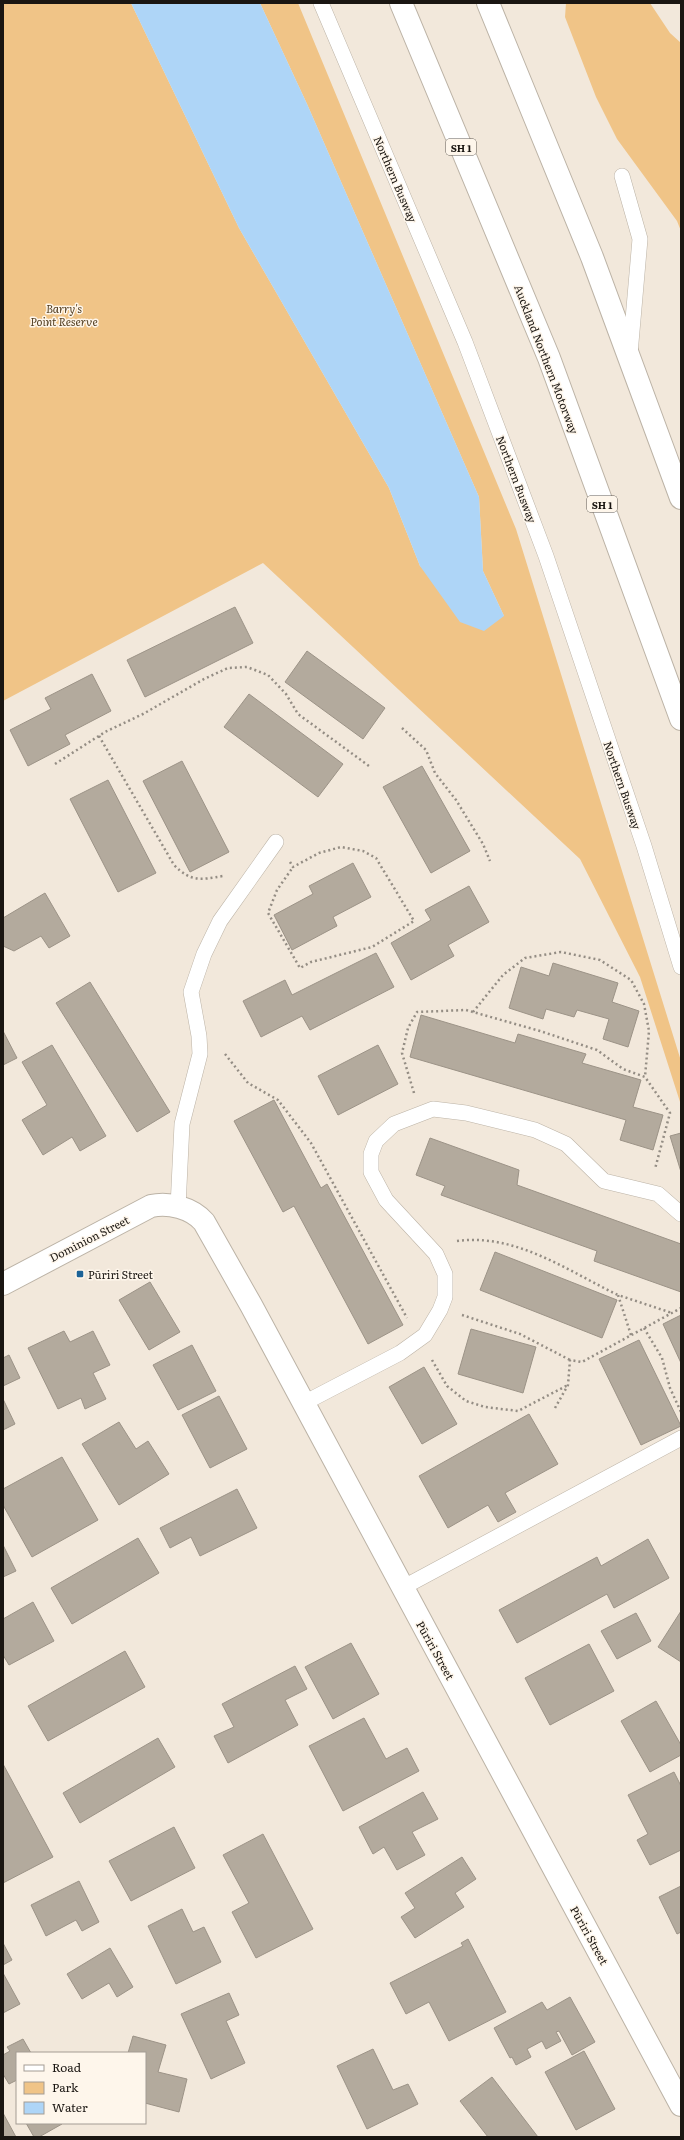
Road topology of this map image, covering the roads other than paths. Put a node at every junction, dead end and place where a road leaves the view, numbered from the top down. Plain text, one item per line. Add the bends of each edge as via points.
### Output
1 (321, 3) edge
2 (402, 3) edge
3 (488, 3) edge
4 (622, 176) dead end
5 (630, 358) junction
6 (681, 498) edge
7 (681, 719) edge
8 (276, 842) road end
9 (681, 967) edge
10 (178, 1207) junction
11 (681, 1214) edge
12 (3, 1284) edge
13 (304, 1403) junction
14 (681, 1438) edge
15 (402, 1588) junction
16 (681, 2105) edge

1 - 9 lane, Northern Busway via 465,342 546,556 644,846
2 - 7 main road, Auckland Northern Motorway / SH 1 via 549,358
3 - 5 main road via 592,257
4 - 5 lane via 640,239
5 - 6 main road
8 - 10 lane via 220,921 204,954 191,992 200,1054 182,1124
10 - 12 main road, Dominion Street via 151,1206
10 - 13 main road, Pūriri Street via 200,1218 209,1229
11 - 13 lane via 658,1194 604,1181 566,1144 535,1130 466,1113 433,1109 394,1124 376,1141 371,1154 371,1172 386,1200 436,1254 445,1274 444,1297 440,1310 425,1335 400,1353
13 - 15 main road, Pūriri Street
14 - 15 lane
15 - 16 main road, Pūriri Street

